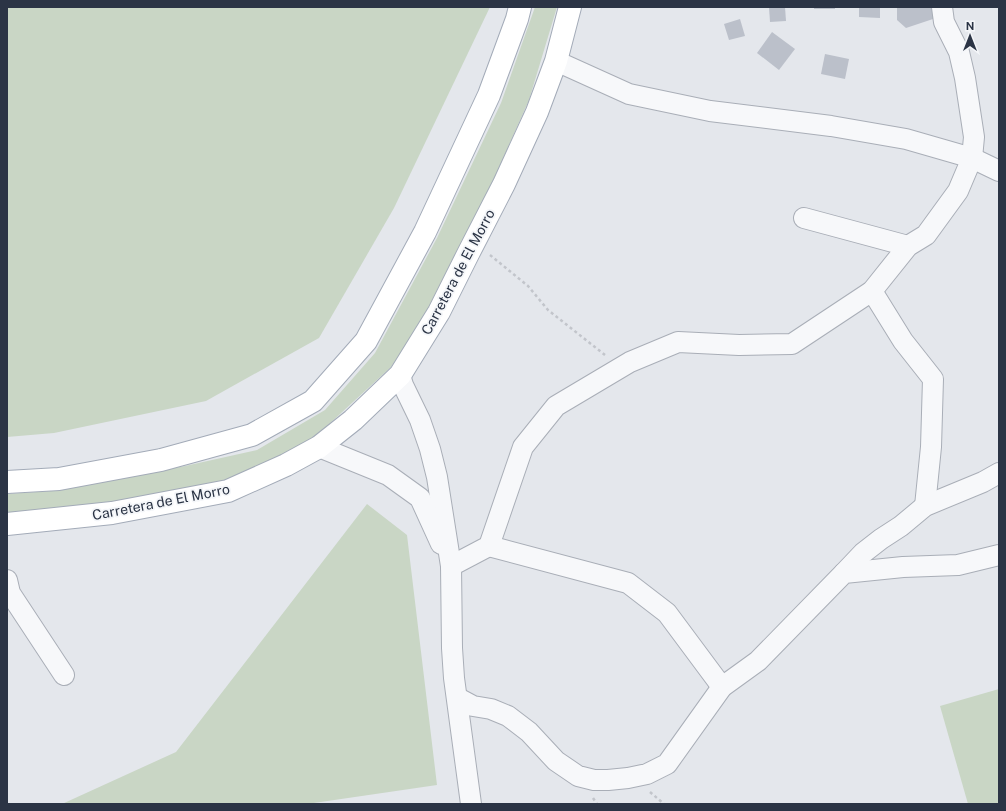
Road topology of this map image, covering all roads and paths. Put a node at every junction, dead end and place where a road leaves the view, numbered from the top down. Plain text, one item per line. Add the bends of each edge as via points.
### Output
1 (520, 7) edge
2 (570, 7) edge
3 (942, 7) edge
4 (556, 61) junction
5 (972, 158) junction
6 (999, 170) edge
7 (804, 218) dead end
8 (474, 243) junction
9 (908, 246) junction
10 (872, 291) junction
11 (621, 367) junction
12 (400, 375) junction
13 (319, 447) junction
14 (999, 472) edge
15 (7, 482) edge
16 (925, 506) junction
17 (7, 524) edge
18 (488, 546) junction
19 (999, 555) edge
20 (451, 566) junction
21 (844, 573) junction
22 (7, 580) edge
23 (64, 674) dead end
24 (722, 687) junction
25 (458, 698) junction
26 (471, 804) edge

1 - 15 main road via 489,95 425,232 366,341 313,401 252,435 169,458 59,479
2 - 4 main road, Carretera de El Morro
3 - 5 street via 944,22 958,52 965,78 974,137
4 - 5 street via 629,94 710,111 831,126 906,139
4 - 8 main road, Carretera de El Morro via 537,112
5 - 6 street
5 - 9 street via 958,191 949,204 926,235
7 - 9 street
8 - 11 path via 528,286 548,310
8 - 12 main road, Carretera de El Morro via 439,312
9 - 10 street
10 - 11 street via 792,344 678,342
10 - 16 street via 902,341 933,379 931,447
11 - 18 street via 556,406 523,447
12 - 13 main road, Carretera de El Morro via 353,420
12 - 20 street via 430,449
13 - 17 main road, Carretera de El Morro via 286,466 228,491 112,513
13 - 20 street via 388,475 420,498
14 - 16 street via 983,482
16 - 21 street via 863,553
18 - 20 street
18 - 24 street via 628,583 666,613
19 - 21 street via 958,565
20 - 25 street via 452,648
21 - 24 street via 758,661
22 - 23 street via 10,593
24 - 25 street via 666,764 647,774 608,780 578,776 556,761 528,732 508,716 491,709 473,706
25 - 26 street

